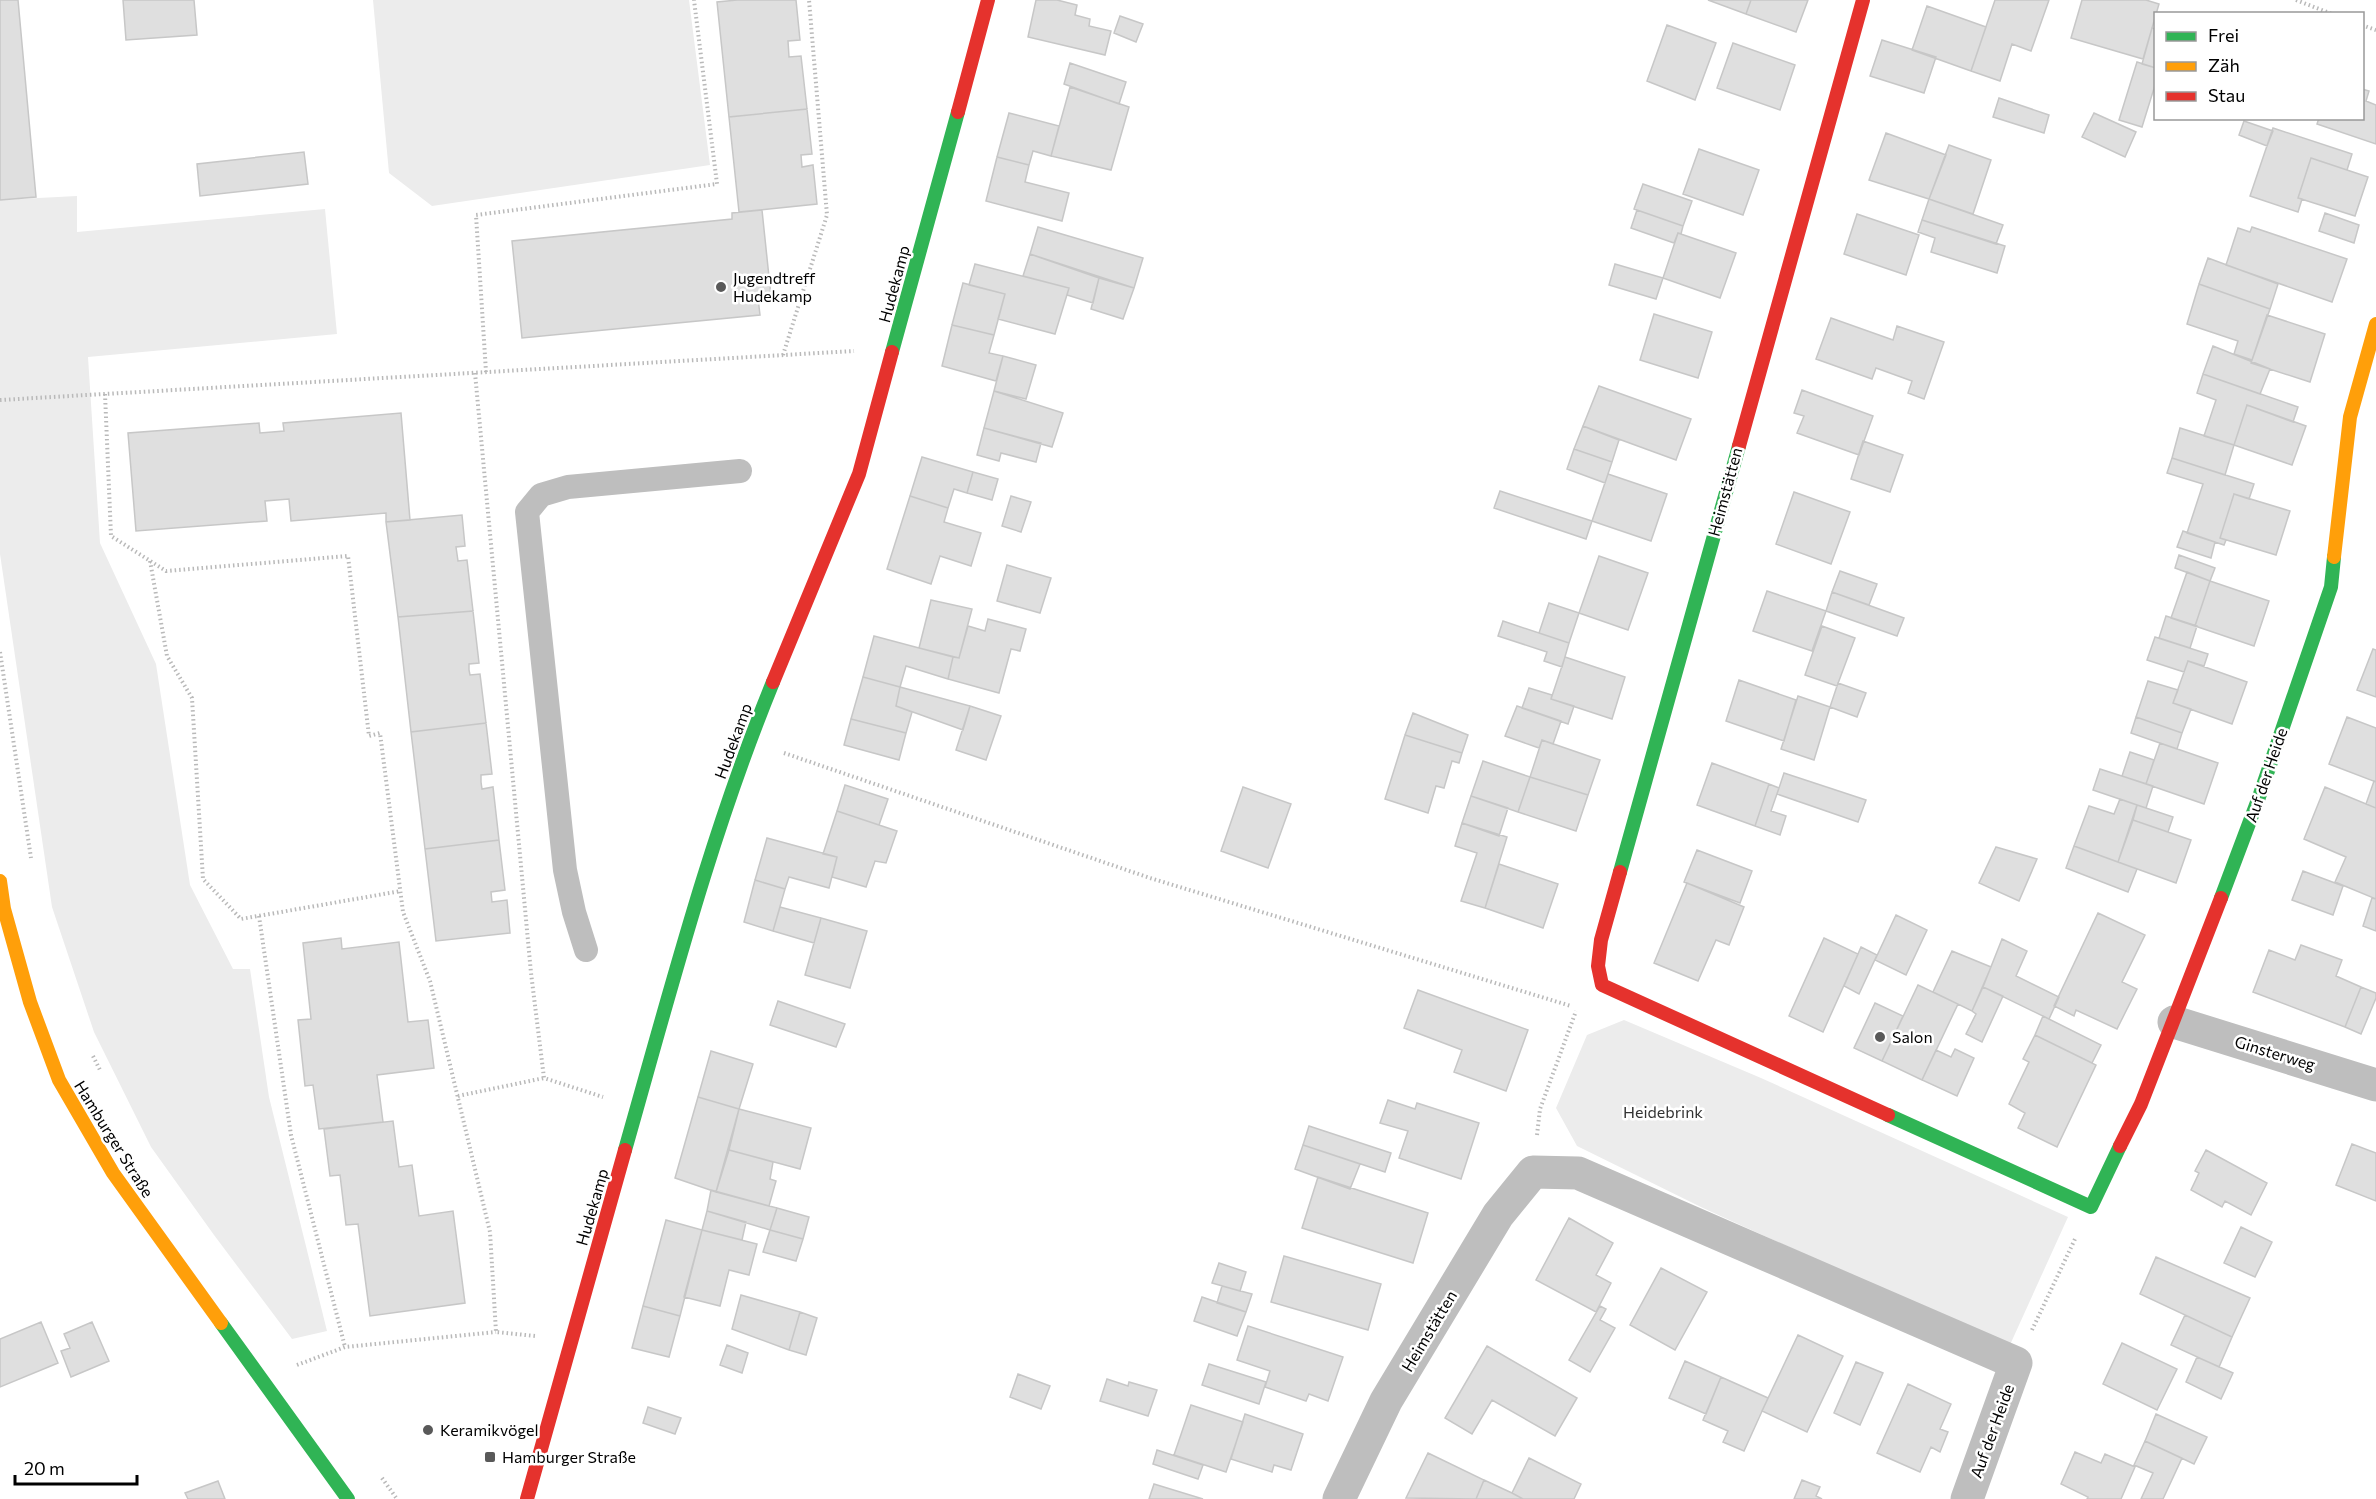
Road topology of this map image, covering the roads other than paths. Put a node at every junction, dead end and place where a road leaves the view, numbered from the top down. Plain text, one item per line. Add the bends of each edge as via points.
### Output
1 (988, 0) edge
2 (1863, 0) edge
3 (2376, 324) edge
4 (740, 471) dead end
5 (0, 881) edge
6 (586, 950) dead end
7 (2174, 1022) junction
8 (2376, 1084) edge
9 (2091, 1207) joint
10 (2016, 1363) joint
11 (348, 1499) edge
12 (527, 1499) edge
13 (1339, 1499) edge
14 (1967, 1499) edge

1 - 12 street, Hudekamp via 859,474 749,741 694,905
2 - 9 street, Heimstätten via 1601,940 1598,966 1602,986
3 - 7 street, Auf der Heide via 2350,417 2331,587 2259,797
4 - 6 lane via 568,487 542,495 527,512 565,870
5 - 11 street, Hamburger Straße via 30,1002 59,1080 113,1173
7 - 8 street, Ginsterweg
7 - 9 street, Auf der Heide via 2141,1104
10 - 13 street, Heimstätten via 1578,1173 1533,1172 1498,1215 1386,1401
10 - 14 street, Auf der Heide

